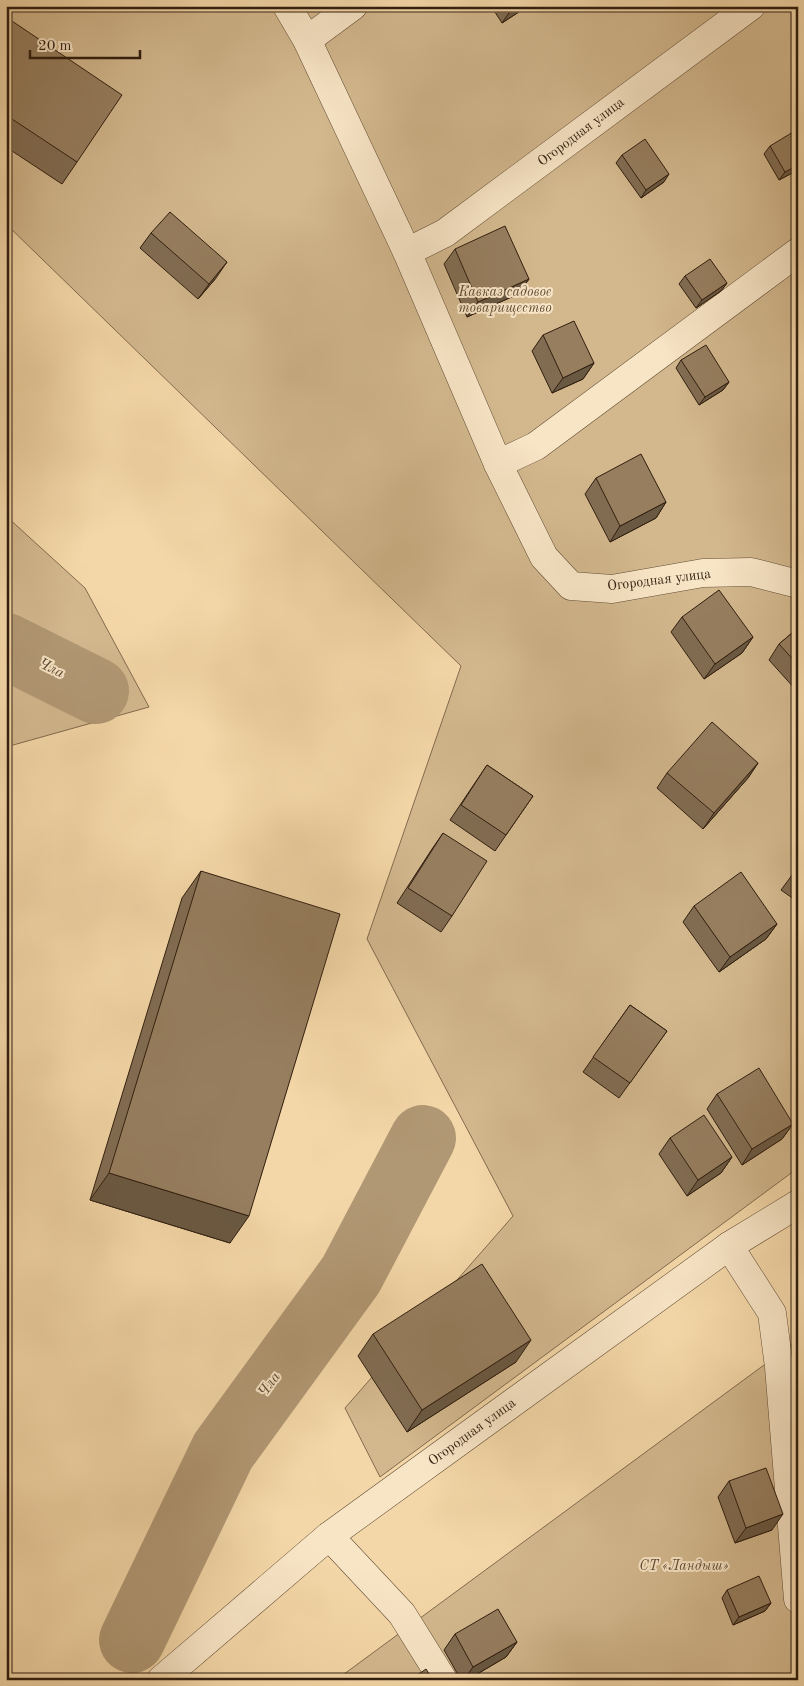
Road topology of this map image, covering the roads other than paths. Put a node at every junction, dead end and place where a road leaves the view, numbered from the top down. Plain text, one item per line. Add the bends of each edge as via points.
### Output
1 (287, 6) edge
2 (353, 6) edge
3 (751, 6) edge
4 (307, 40) junction
5 (408, 252) junction
6 (798, 252) edge
7 (498, 464) junction
8 (798, 584) edge
9 (798, 1204) edge
10 (729, 1246) junction
11 (329, 1536) junction
12 (798, 1599) edge
13 (161, 1680) edge
14 (443, 1680) edge

1 - 4 street, Огородная улица
2 - 4 street
3 - 5 street, Огородная улица via 445,233
4 - 5 street, Огородная улица
5 - 7 street, Огородная улица
6 - 7 street via 536,446
7 - 8 street, Огородная улица via 544,557 572,586 612,588 703,573 751,572
9 - 10 street, Огородная улица
10 - 11 street, Огородная улица
10 - 12 street via 772,1313
11 - 13 street, Огородная улица
11 - 14 street via 402,1614

